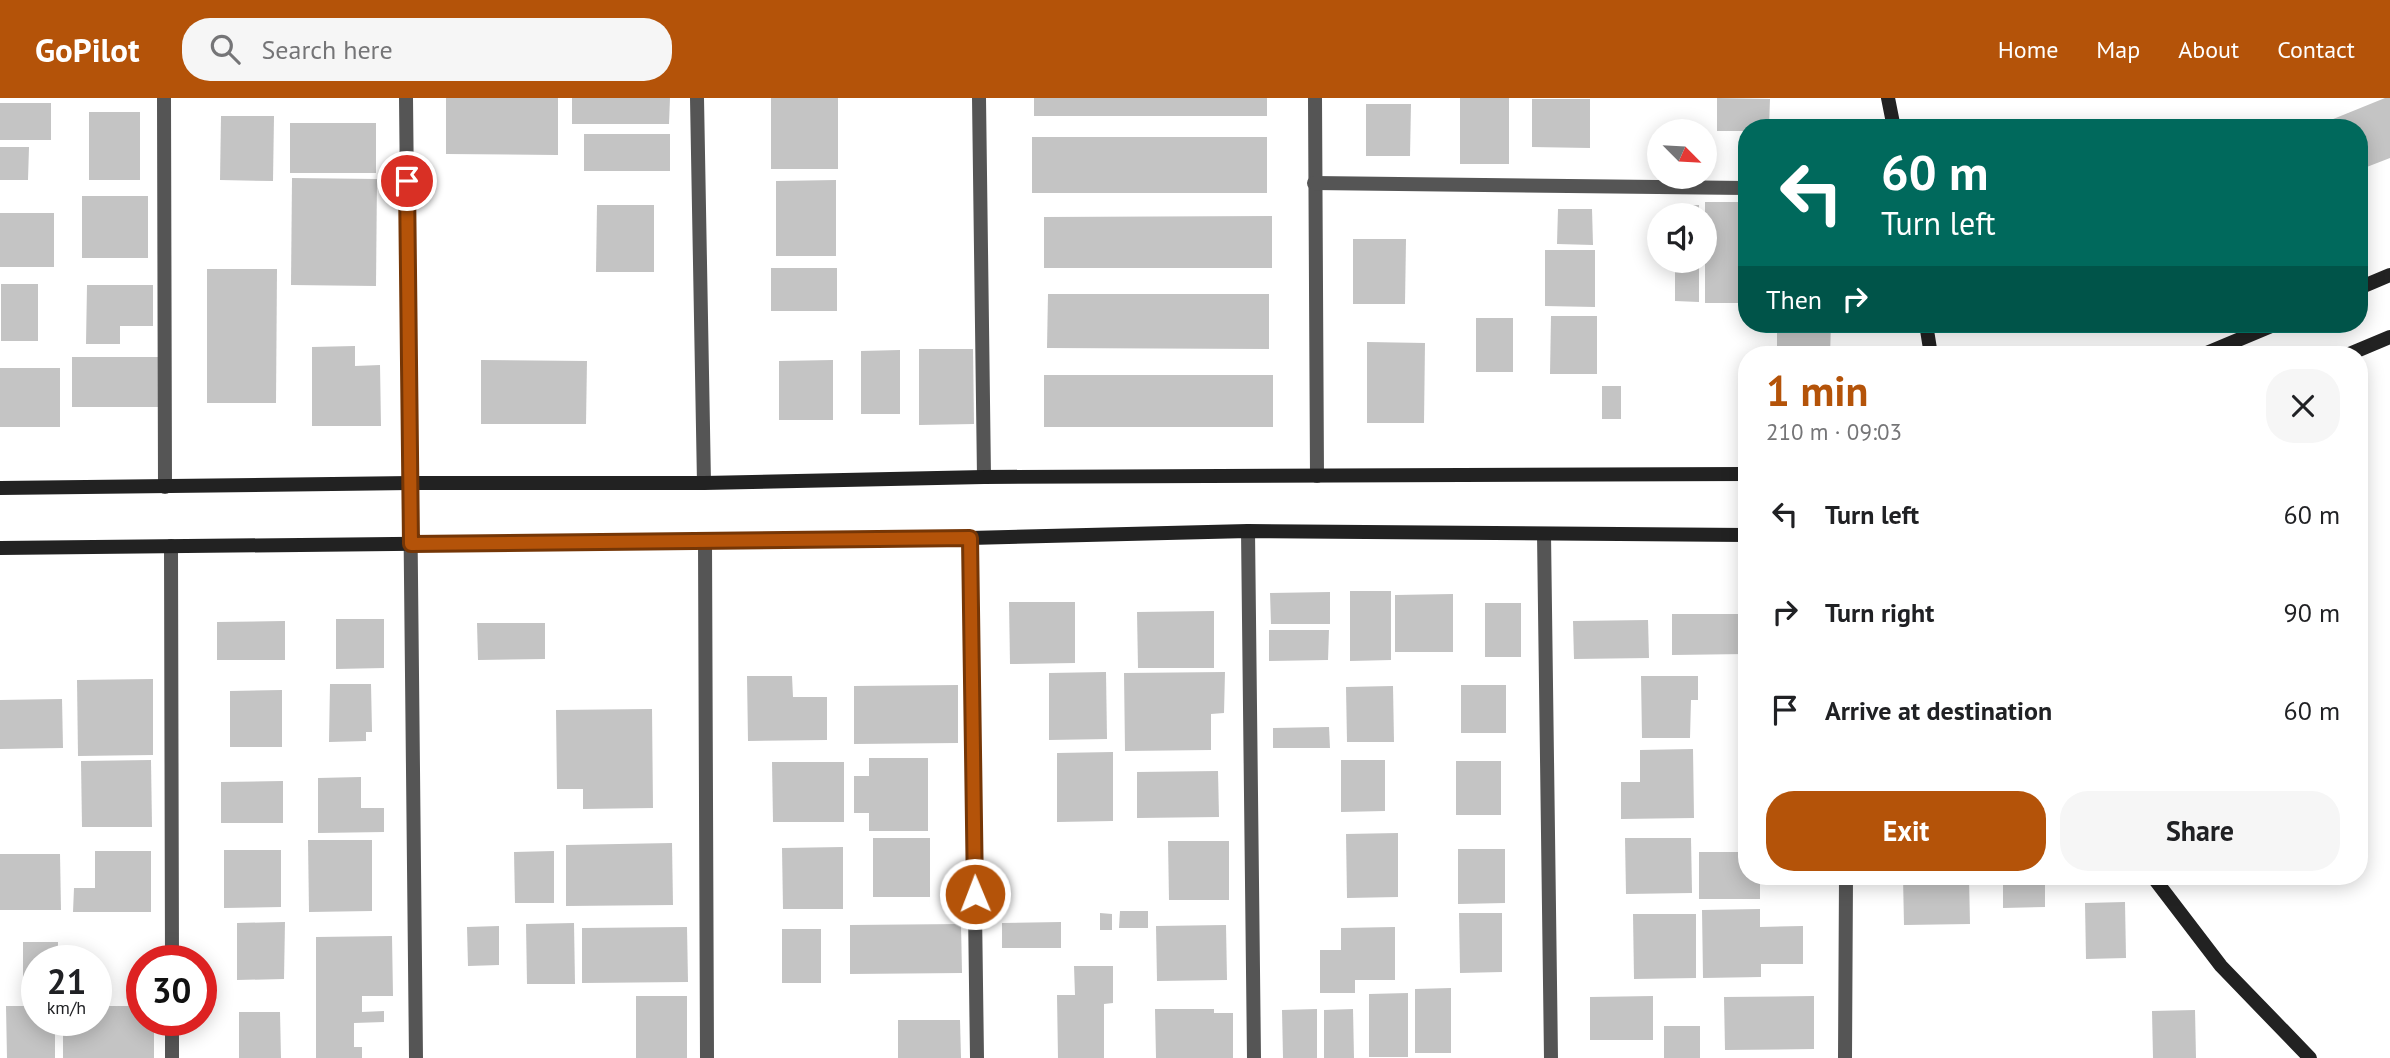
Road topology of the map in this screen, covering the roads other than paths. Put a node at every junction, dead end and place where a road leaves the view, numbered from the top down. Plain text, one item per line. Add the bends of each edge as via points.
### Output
1 (164, 98) edge
2 (406, 98) edge
3 (697, 98) edge
4 (979, 98) edge
5 (1315, 98) edge
6 (1888, 98) edge
7 (1892, 119) edge
8 (1314, 183) junction
9 (1738, 188) edge
10 (2390, 275) edge
11 (2368, 284) edge
12 (2255, 333) edge
13 (2390, 337) edge
14 (2223, 346) edge
15 (2368, 346) edge
16 (1738, 474) edge
17 (1317, 476) junction
18 (984, 477) junction
19 (411, 483) junction
20 (704, 483) junction
21 (165, 487) junction
22 (0, 488) edge
23 (1248, 531) junction
24 (1544, 534) junction
25 (1738, 535) edge
26 (970, 538) junction
27 (705, 541) junction
28 (411, 544) junction
29 (171, 546) junction
30 (0, 548) edge
31 (1846, 885) edge
32 (2159, 885) edge
33 (172, 945) edge
34 (172, 1036) edge
35 (172, 1058) edge
36 (416, 1058) edge
37 (707, 1058) edge
38 (977, 1058) edge
39 (1254, 1058) edge
40 (1551, 1058) edge
41 (1845, 1058) edge
42 (2310, 1058) edge

1 - 21 street
2 - 19 street
3 - 20 street
4 - 18 street
5 - 8 street
6 - 7 street
8 - 9 street
8 - 17 street
10 - 11 street
12 - 14 street
13 - 15 street
16 - 17 street
17 - 18 street
18 - 20 street
19 - 20 street
19 - 21 street
19 - 28 street
21 - 22 street
23 - 24 street
23 - 26 street
23 - 39 street
24 - 25 street
24 - 40 street
26 - 27 street
26 - 38 street
27 - 28 street
27 - 37 street
28 - 29 street
28 - 36 street
29 - 30 street
29 - 33 street
31 - 41 street
32 - 42 street via 2221,966
34 - 35 street

